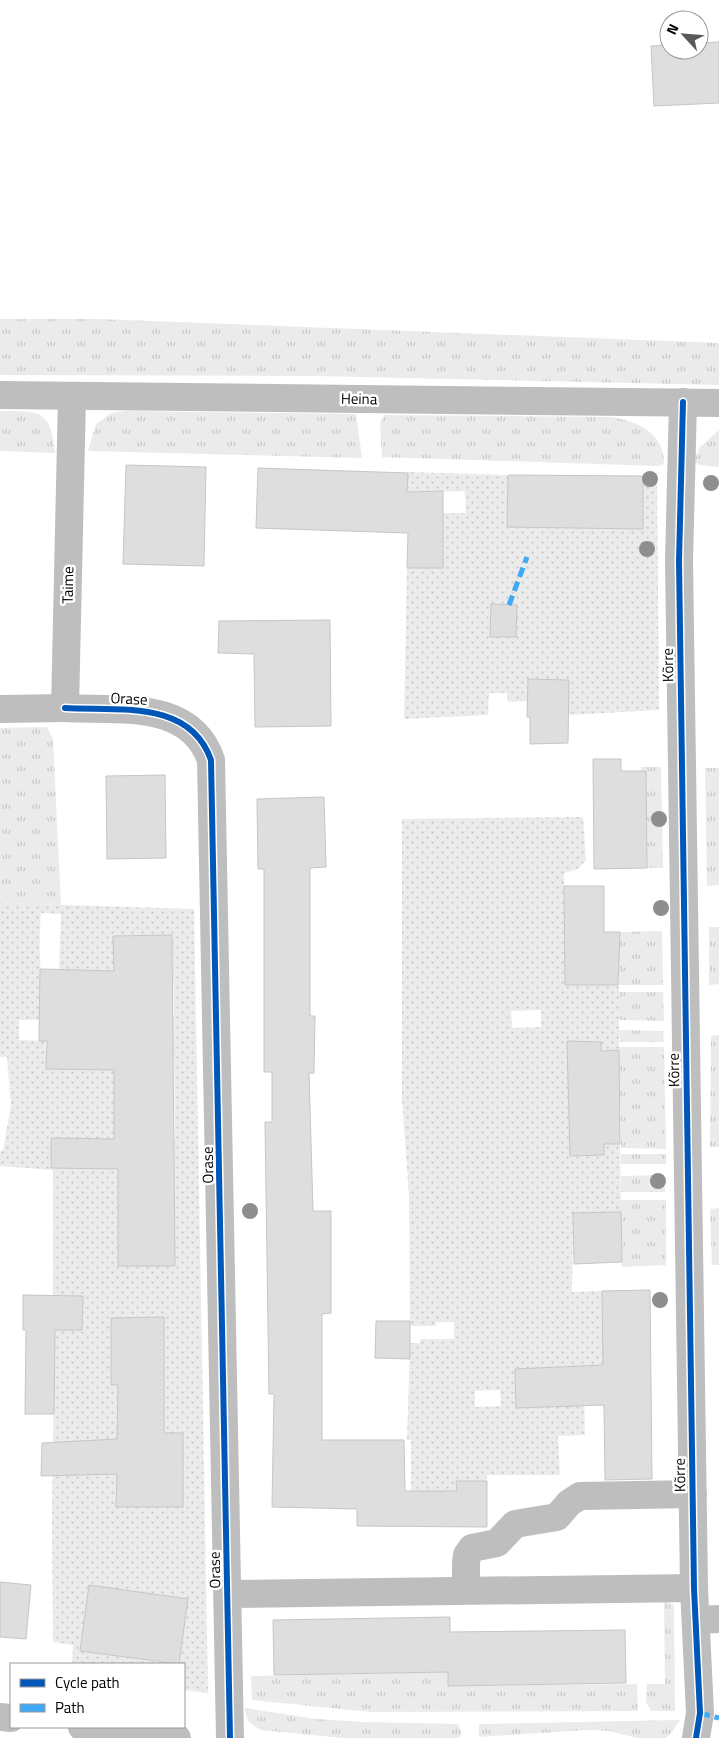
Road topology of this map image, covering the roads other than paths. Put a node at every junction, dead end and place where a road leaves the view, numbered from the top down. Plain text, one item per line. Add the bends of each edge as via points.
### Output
1 (0, 395) edge
2 (72, 397) junction
3 (683, 402) junction
4 (719, 403) edge
5 (65, 708) junction
6 (0, 709) edge
7 (693, 1494) junction
8 (694, 1588) junction
9 (466, 1590) junction
10 (228, 1594) junction
11 (707, 1620) edge
12 (705, 1723) edge
13 (91, 1728) edge
14 (177, 1738) edge
15 (230, 1738) edge

1 - 2 street, Heina
2 - 3 street, Heina
2 - 5 street, Taime
3 - 4 street, Heina
3 - 7 street, Kõrre via 679,561
5 - 6 street
5 - 10 street, Orase via 167,715 197,734 212,760
7 - 8 street, Kõrre
7 - 9 street via 580,1496 557,1516 515,1524 497,1543 472,1548 467,1555
8 - 9 street
8 - 11 street, Kõrre
9 - 10 street
10 - 15 street, Orase
11 - 12 street, Kõrre
13 - 14 street

